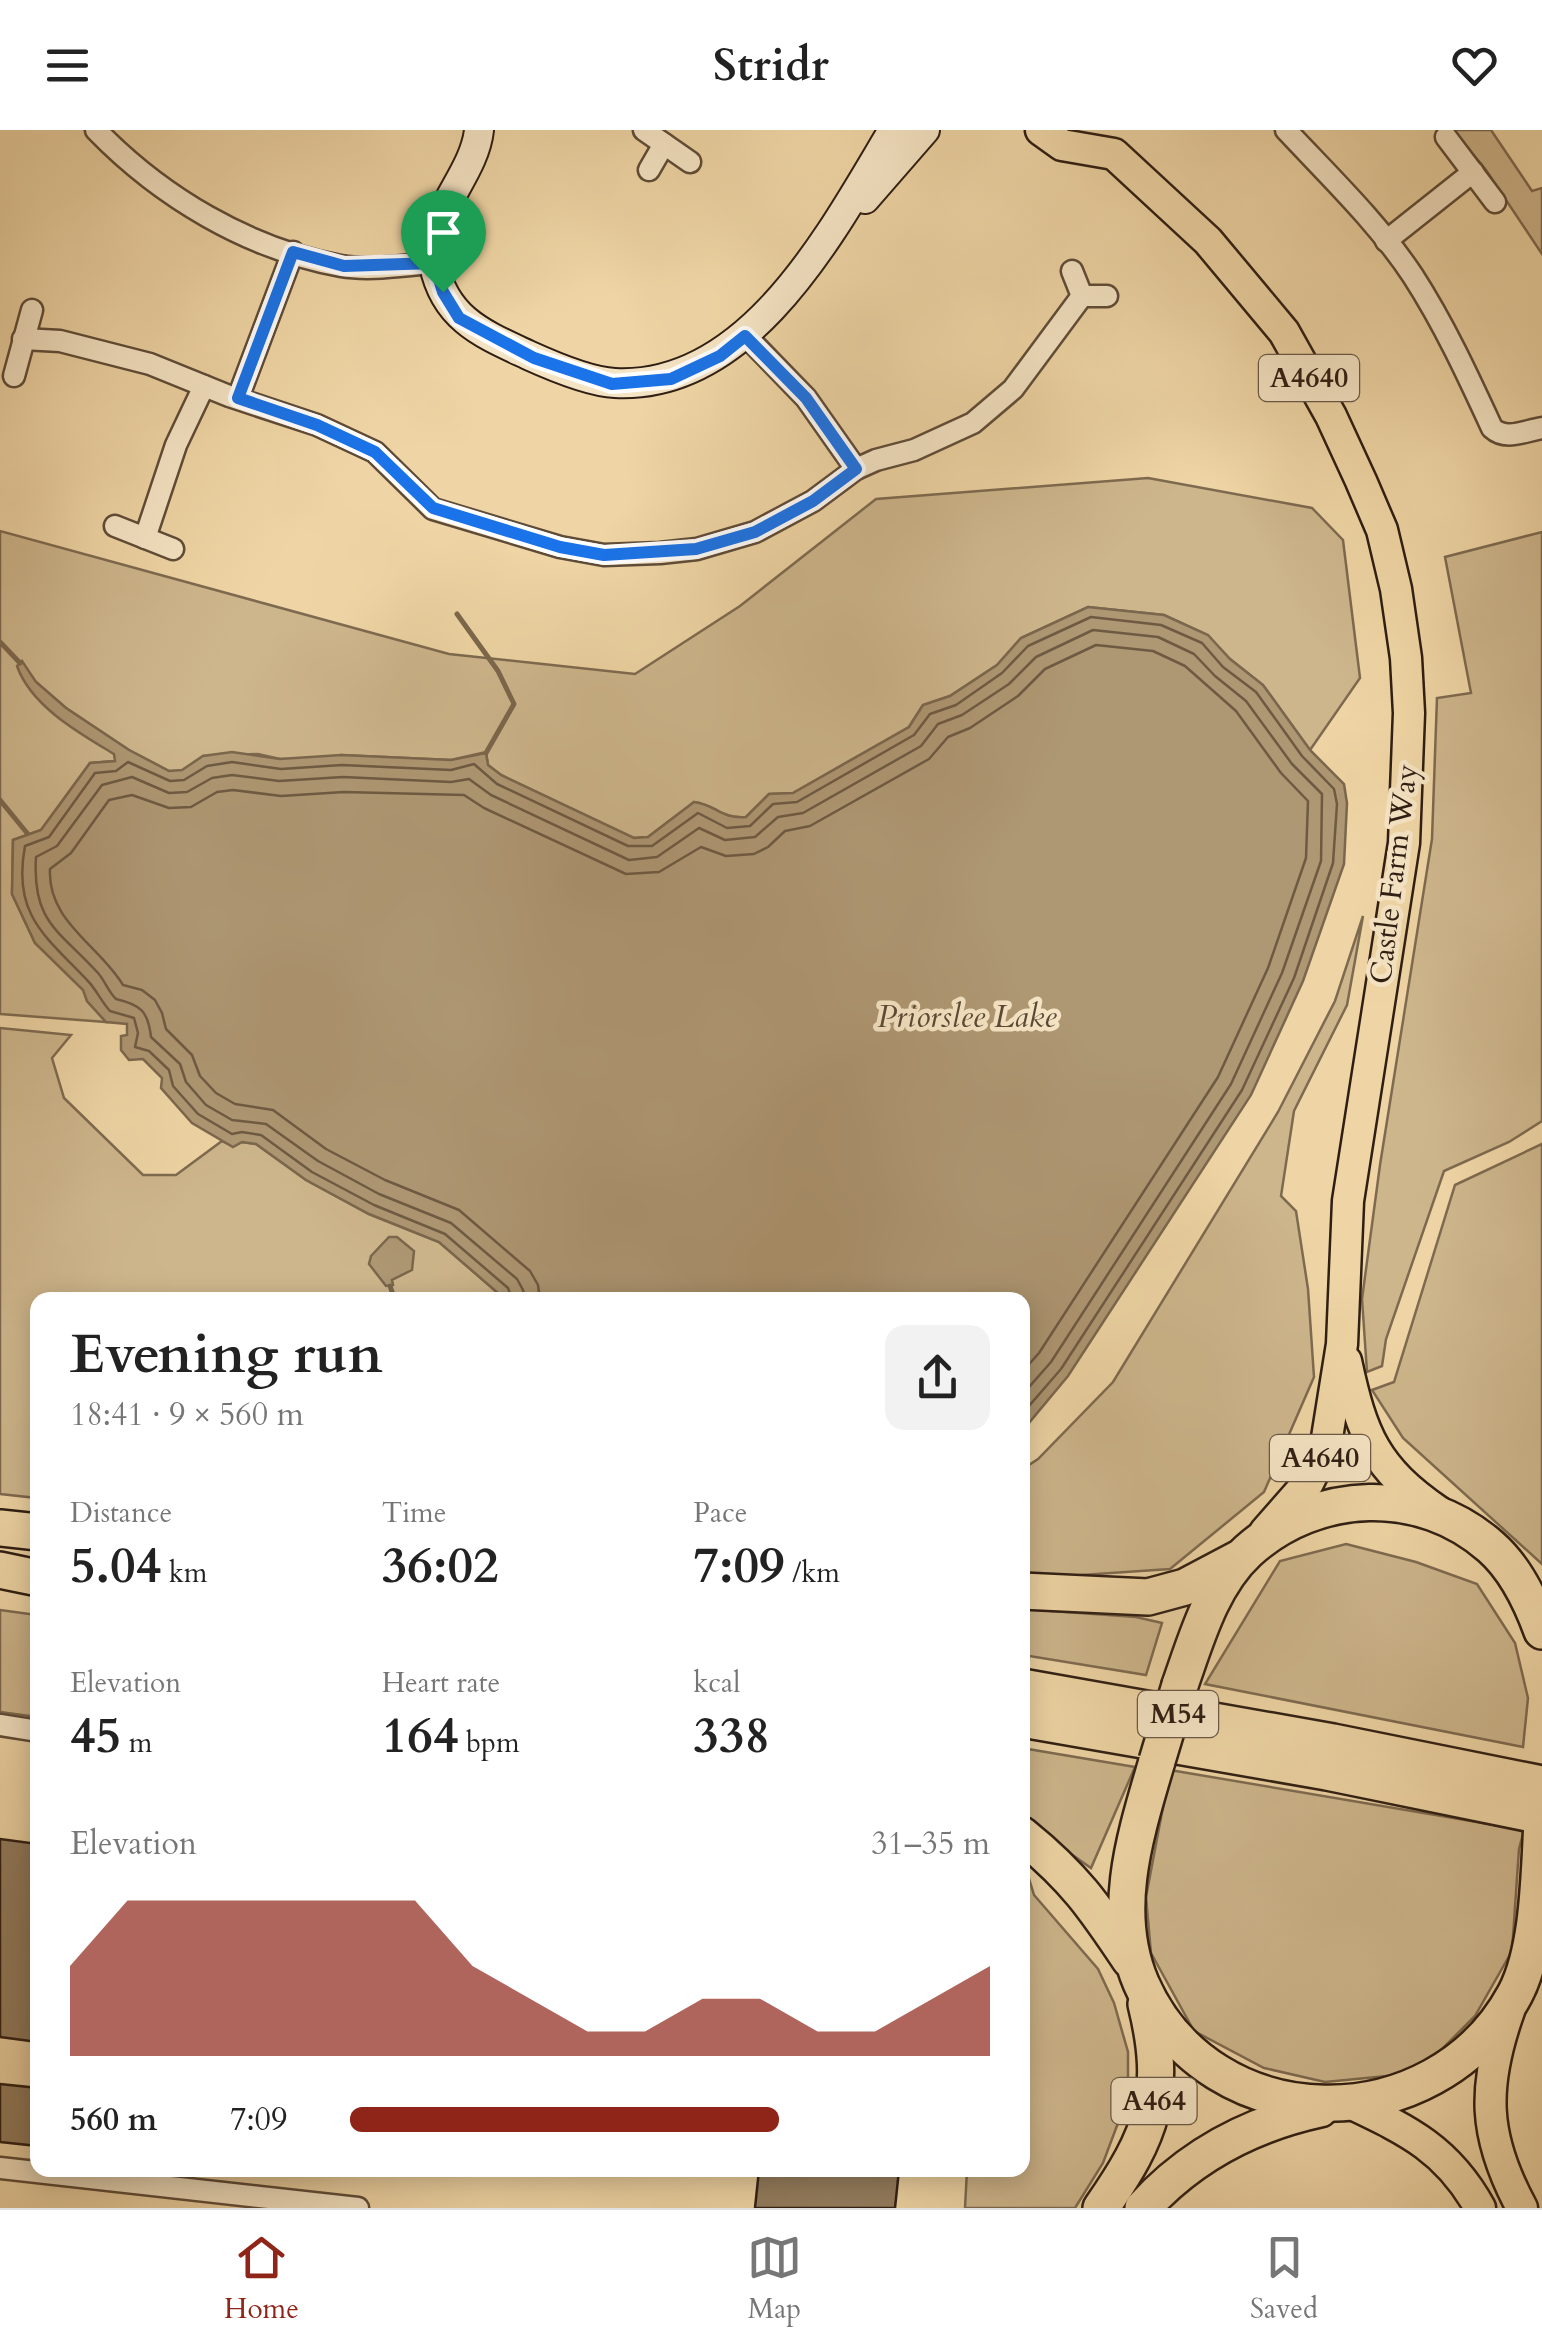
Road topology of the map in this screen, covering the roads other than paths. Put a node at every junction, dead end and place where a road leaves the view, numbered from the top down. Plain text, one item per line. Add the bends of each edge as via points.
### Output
1 (96, 130) edge
2 (479, 130) edge
3 (644, 130) edge
4 (893, 130) edge
5 (925, 130) edge
6 (1041, 130) edge
7 (1072, 130) edge
8 (1286, 130) edge
9 (1446, 137) dead end
10 (664, 144) junction
11 (1108, 145) edge
12 (690, 162) dead end
13 (649, 170) dead end
14 (1473, 172) junction
15 (1496, 202) dead end
16 (830, 236) junction
17 (1386, 241) junction
18 (293, 252) junction
19 (434, 263) junction
20 (1072, 271) dead end
21 (1082, 296) junction
22 (1107, 296) dead end
23 (32, 310) dead end
24 (745, 336) junction
25 (24, 339) junction
26 (14, 376) dead end
27 (204, 386) junction
28 (238, 398) junction
29 (1542, 428) edge
30 (856, 469) junction
31 (115, 526) dead end
32 (145, 538) junction
33 (173, 549) dead end
34 (1342, 1344) junction
35 (1446, 1518) junction
36 (0, 1528) edge
37 (30, 1531) edge
38 (1494, 1549) junction
39 (1246, 1553) junction
40 (0, 1567) edge
41 (30, 1569) edge
42 (30, 1576) edge
43 (1542, 1588) edge
44 (1030, 1591) edge
45 (1542, 1631) edge
46 (1030, 1688) edge
47 (1030, 1720) edge
48 (0, 1725) edge
49 (30, 1730) edge
50 (1542, 1784) edge
51 (1542, 1819) edge
52 (1541, 1833) edge
53 (1030, 1842) edge
54 (1140, 1978) junction
55 (1525, 1982) edge
56 (1344, 2105) junction
57 (0, 2168) edge
58 (30, 2171) edge
59 (81, 2177) edge
60 (358, 2208) edge
61 (1100, 2208) edge
62 (1142, 2208) edge
63 (1480, 2208) edge
64 (1522, 2208) edge

1 - 18 street via 180,202
2 - 19 street via 433,239
3 - 10 street
4 - 16 street
5 - 16 street
6 - 11 main road, Castle Farm Way / A4640 via 1062,144
7 - 11 main road
8 - 17 street
9 - 14 street
10 - 12 street
10 - 13 street
11 - 34 main road, Castle Farm Way / A4640 via 1208,241 1284,332 1361,481 1382,530 1396,590 1409,713 1404,843 1348,1201
14 - 15 street
14 - 17 street
16 - 24 street
17 - 29 street via 1450,340 1492,428 1509,436
18 - 19 street via 344,266
18 - 28 street
19 - 24 street via 459,318 534,358 612,384 671,379
20 - 21 street
21 - 22 street
21 - 30 street via 1012,389 974,423
23 - 25 street
24 - 30 street via 806,398
25 - 26 street
25 - 27 street via 112,353
27 - 28 street
27 - 32 street
28 - 30 street via 375,452 433,508 604,555 696,549 755,532
31 - 32 street
32 - 33 street
34 - 35 main road, Castle Farm Way / A4640 via 1377,1456
34 - 39 main road, Castle Farm Way / A4640 via 1317,1466
35 - 38 highway
35 - 39 highway via 1396,1503 1350,1502 1314,1512
36 - 37 highway
38 - 43 highway
38 - 45 highway via 1521,1585
39 - 44 highway via 1185,1587 1148,1596
39 - 54 highway, bridge via 1214,1599 1180,1686 1128,1874 1130,1936
40 - 41 highway
40 - 42 highway
46 - 50 highway, M54
47 - 51 highway, M54 via 1327,1772
48 - 49 street
51 - 52 highway
52 - 55 highway
53 - 54 highway via 1087,1896
54 - 56 highway via 1176,2036 1209,2065 1288,2100
54 - 61 highway, A464 via 1155,2054 1155,2100 1130,2166
55 - 56 highway via 1458,2062 1413,2088
55 - 64 main road via 1494,2055 1489,2114 1496,2151
56 - 62 highway, A464 via 1234,2137
56 - 63 main road via 1399,2125 1428,2144
57 - 58 street
59 - 60 street

